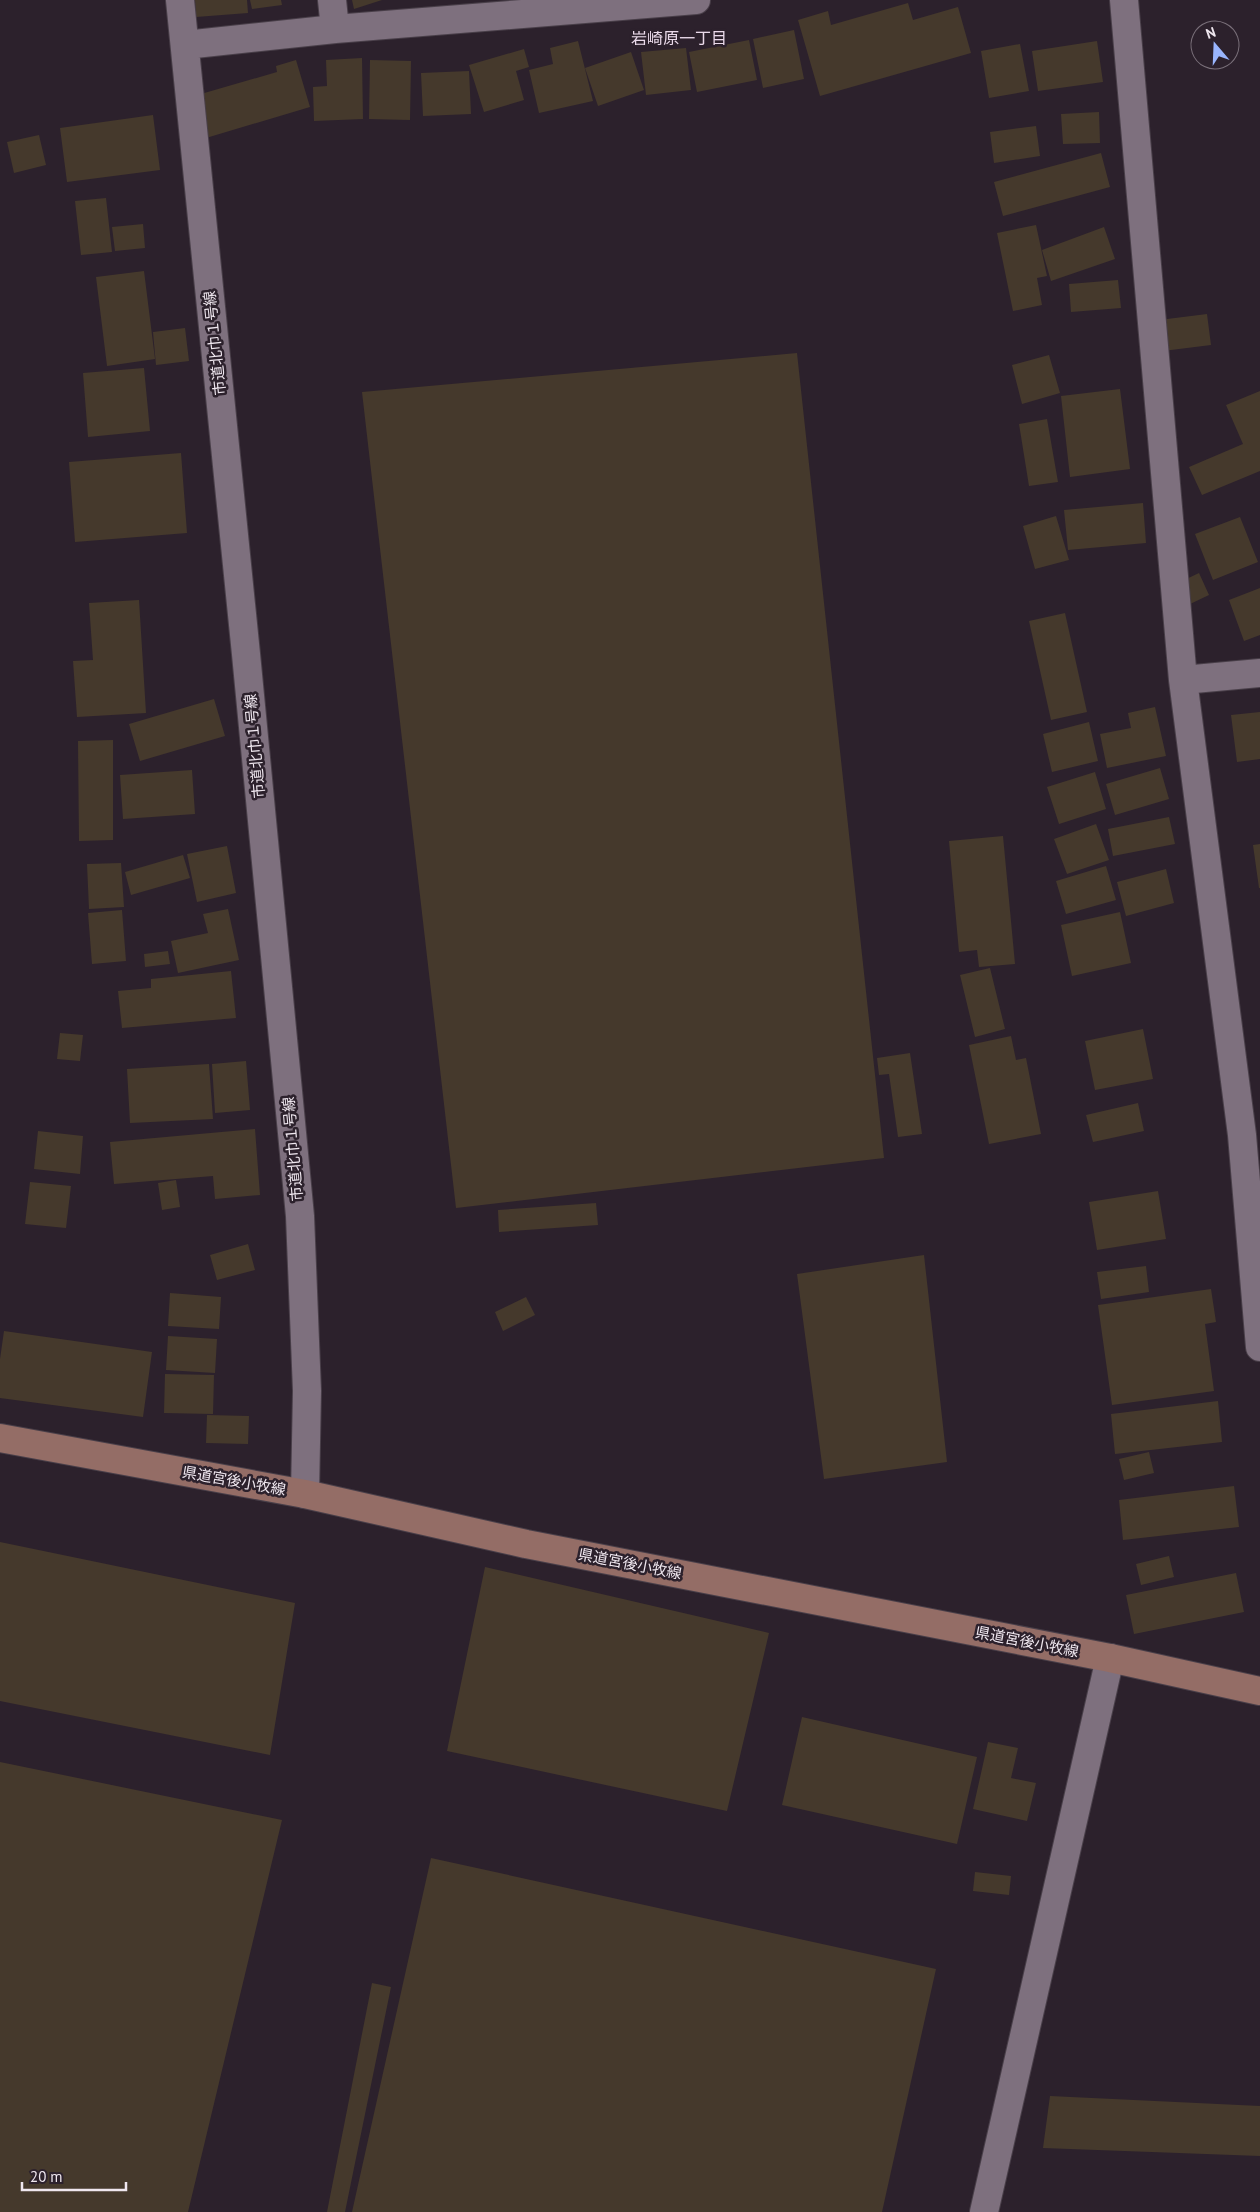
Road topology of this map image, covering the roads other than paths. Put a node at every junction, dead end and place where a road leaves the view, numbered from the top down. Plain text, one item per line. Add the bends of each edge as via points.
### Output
1 (180, 0) edge
2 (332, 0) edge
3 (696, 0) edge
4 (1124, 0) edge
5 (545, 5) edge
6 (335, 28) junction
7 (185, 45) junction
8 (1260, 674) edge
9 (1183, 680) junction
10 (1260, 1347) edge
11 (0, 1438) edge
12 (305, 1494) junction
13 (1110, 1658) junction
14 (1260, 1690) edge
15 (984, 2212) edge

1 - 7 street, 市道北巾１号線
2 - 6 street
3 - 5 street
4 - 9 street
5 - 6 street
6 - 7 street
7 - 12 street, 市道北巾１号線 via 300,1216 307,1392
8 - 9 street
9 - 10 street via 1242,1136
11 - 12 main road, 県道宮後小牧線
12 - 13 main road, 県道宮後小牧線 via 536,1546
13 - 14 main road, 県道宮後小牧線
13 - 15 street

